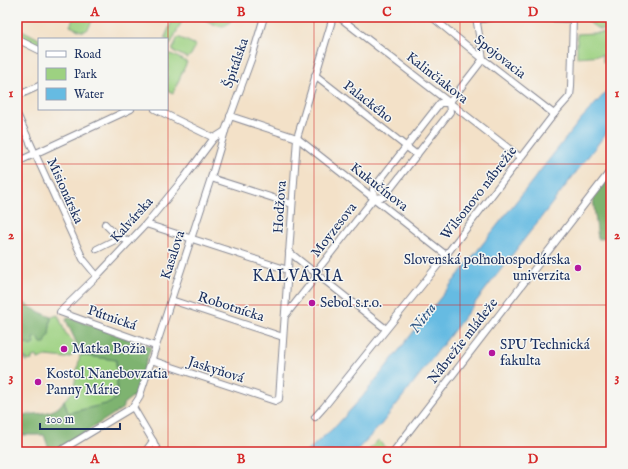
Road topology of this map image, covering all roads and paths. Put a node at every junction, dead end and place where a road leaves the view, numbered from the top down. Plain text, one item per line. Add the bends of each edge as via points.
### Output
1 (264, 17) edge
2 (333, 17) edge
3 (339, 17) edge
4 (432, 17) edge
5 (495, 17) edge
6 (522, 17) edge
7 (476, 18) edge
8 (573, 18) edge
9 (17, 39) edge
10 (38, 50) edge
11 (483, 59) junction
12 (315, 75) junction
13 (38, 86) edge
14 (17, 96) edge
15 (449, 103) junction
16 (130, 110) edge
17 (157, 110) edge
18 (17, 114) edge
19 (554, 114) junction
20 (230, 116) junction
21 (225, 131) junction
22 (214, 138) junction
23 (296, 138) junction
24 (406, 147) junction
25 (35, 153) junction
26 (417, 155) junction
27 (521, 158) junction
28 (17, 162) edge
29 (611, 170) edge
30 (211, 178) junction
31 (374, 198) junction
32 (292, 204) junction
33 (105, 224) dead end
34 (146, 224) junction
35 (119, 238) junction
36 (191, 239) junction
37 (129, 242) junction
38 (96, 249) dead end
39 (289, 252) junction
40 (446, 255) junction
41 (288, 270) junction
42 (316, 272) junction
43 (97, 276) junction
44 (171, 300) junction
45 (60, 312) joint
46 (285, 316) junction
47 (386, 329) junction
48 (283, 337) junction
49 (156, 346) junction
50 (151, 360) junction
51 (275, 402) joint
52 (135, 404) junction
53 (315, 417) dead end
54 (154, 441) junction
55 (58, 452) edge
56 (144, 452) edge
57 (158, 452) edge
58 (393, 452) edge

1 - 20 street, Špitálska
2 - 12 street, Hodžova
3 - 15 street, Kalinčiakova
4 - 11 street, Spojovacia
5 - 7 street
6 - 8 street
7 - 11 street
8 - 19 street, Wilsonovo nábrežie via 572,86 570,96
9 - 10 street
11 - 15 street, Moyzesova
11 - 19 street, Spojovacia
12 - 23 street, Hodžova
12 - 24 street, Palackého
13 - 14 street
15 - 24 street, Moyzesova via 440,103
15 - 26 street, Moyzesova via 450,112
15 - 27 street, Kalinčiakova
16 - 25 street
17 - 22 street
18 - 25 street, Misionárska
19 - 27 street, Wilsonovo nábrežie
20 - 21 street, Kasalova
20 - 23 street, Kukučínova
21 - 22 street
21 - 30 street, Kasalova
22 - 34 street, Kalvárska
23 - 31 street, Kukučínova
23 - 32 street, Hodžova
24 - 26 street, Palackého
24 - 31 street, Moyzesova via 373,189
25 - 28 street
25 - 43 street, Misionárska via 83,259
26 - 31 street, Moyzesova via 384,197
27 - 40 street, Wilsonovo nábrežie
29 - 58 street, Nábrežie mládeže
30 - 32 street
30 - 36 street, Kasalova
31 - 40 street, Kukučínova
31 - 42 street, Moyzesova
32 - 39 street, Hodžova
33 - 35 street
34 - 36 street
34 - 37 street, Kalvárska
35 - 37 street via 122,237
35 - 38 street
36 - 41 street
36 - 44 street, Kasalova
37 - 43 street, Kalvárska
39 - 41 street, Hodžova
39 - 42 street
40 - 47 street, Wilsonovo nábrežie
41 - 46 street, Hodžova
42 - 46 street, Moyzesova via 315,278
42 - 47 street
43 - 45 street, Kalvárska
44 - 48 street, Robotnícka
44 - 49 street, Kasalova
45 - 49 street, Pútnická
46 - 48 street, Hodžova
47 - 53 street, Wilsonovo nábrežie
48 - 51 street, Hodžova via 279,399
49 - 50 street, Kasalova
50 - 51 street, Jaskyňová
50 - 52 street, Kasalova
52 - 54 street
52 - 55 street
54 - 56 street
54 - 57 street

